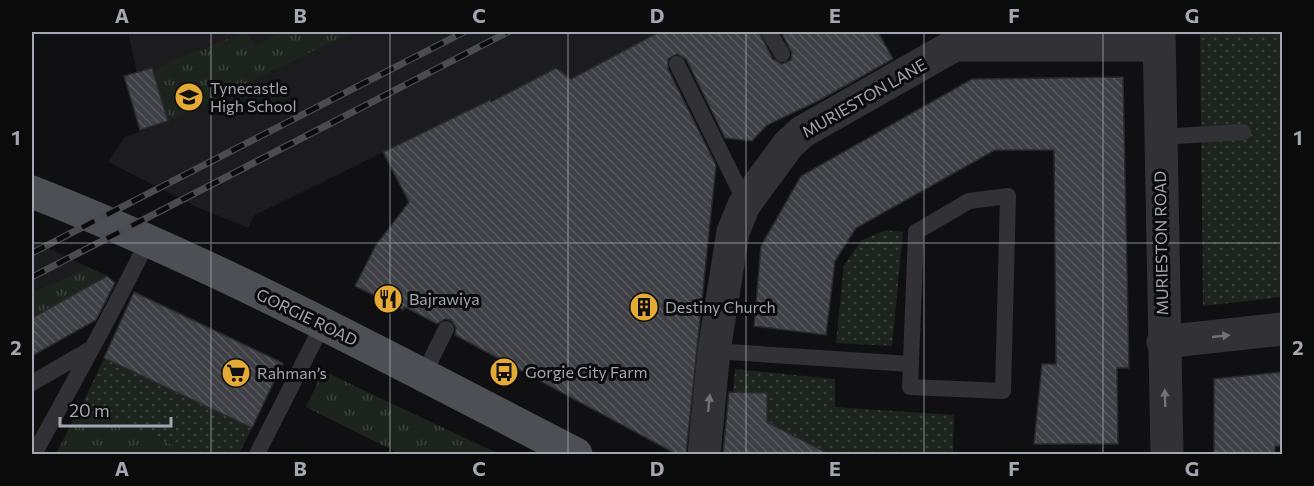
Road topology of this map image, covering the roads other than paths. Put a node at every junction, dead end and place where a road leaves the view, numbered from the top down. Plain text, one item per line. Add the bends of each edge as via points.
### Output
1 (769, 32) edge
2 (1159, 38) edge
3 (782, 54) dead end
4 (677, 64) dead end
5 (1242, 132) dead end
6 (1160, 137) junction
7 (32, 192) edge
8 (746, 203) junction
9 (148, 240) junction
10 (323, 324) junction
11 (446, 329) dead end
12 (1282, 329) edge
13 (1163, 342) junction
14 (90, 350) junction
15 (714, 351) junction
16 (911, 364) junction
17 (423, 376) junction
18 (32, 383) edge
19 (34, 454) edge
20 (257, 454) edge
21 (576, 454) edge
22 (704, 454) edge
23 (1167, 454) edge

1 - 3 lane
2 - 6 street, MURIESTON ROAD
2 - 8 street, MURIESTON LANE via 955,45 813,114
4 - 8 lane
5 - 6 lane
6 - 13 street, MURIESTON ROAD
7 - 9 main road, GORGIE ROAD
8 - 15 street, MURIESTON LANE via 732,232
9 - 10 main road, GORGIE ROAD
9 - 14 lane via 109,322
10 - 17 main road, GORGIE ROAD
10 - 20 lane
11 - 17 lane
13 -> 12 street
23 -> 13 street, MURIESTON ROAD
14 - 18 lane
14 - 19 lane
15 - 16 lane
22 -> 15 street, MURIESTON LANE
16 - 16 lane via 916,232 969,201 1008,196 1003,391 910,387
17 - 21 main road, GORGIE ROAD

